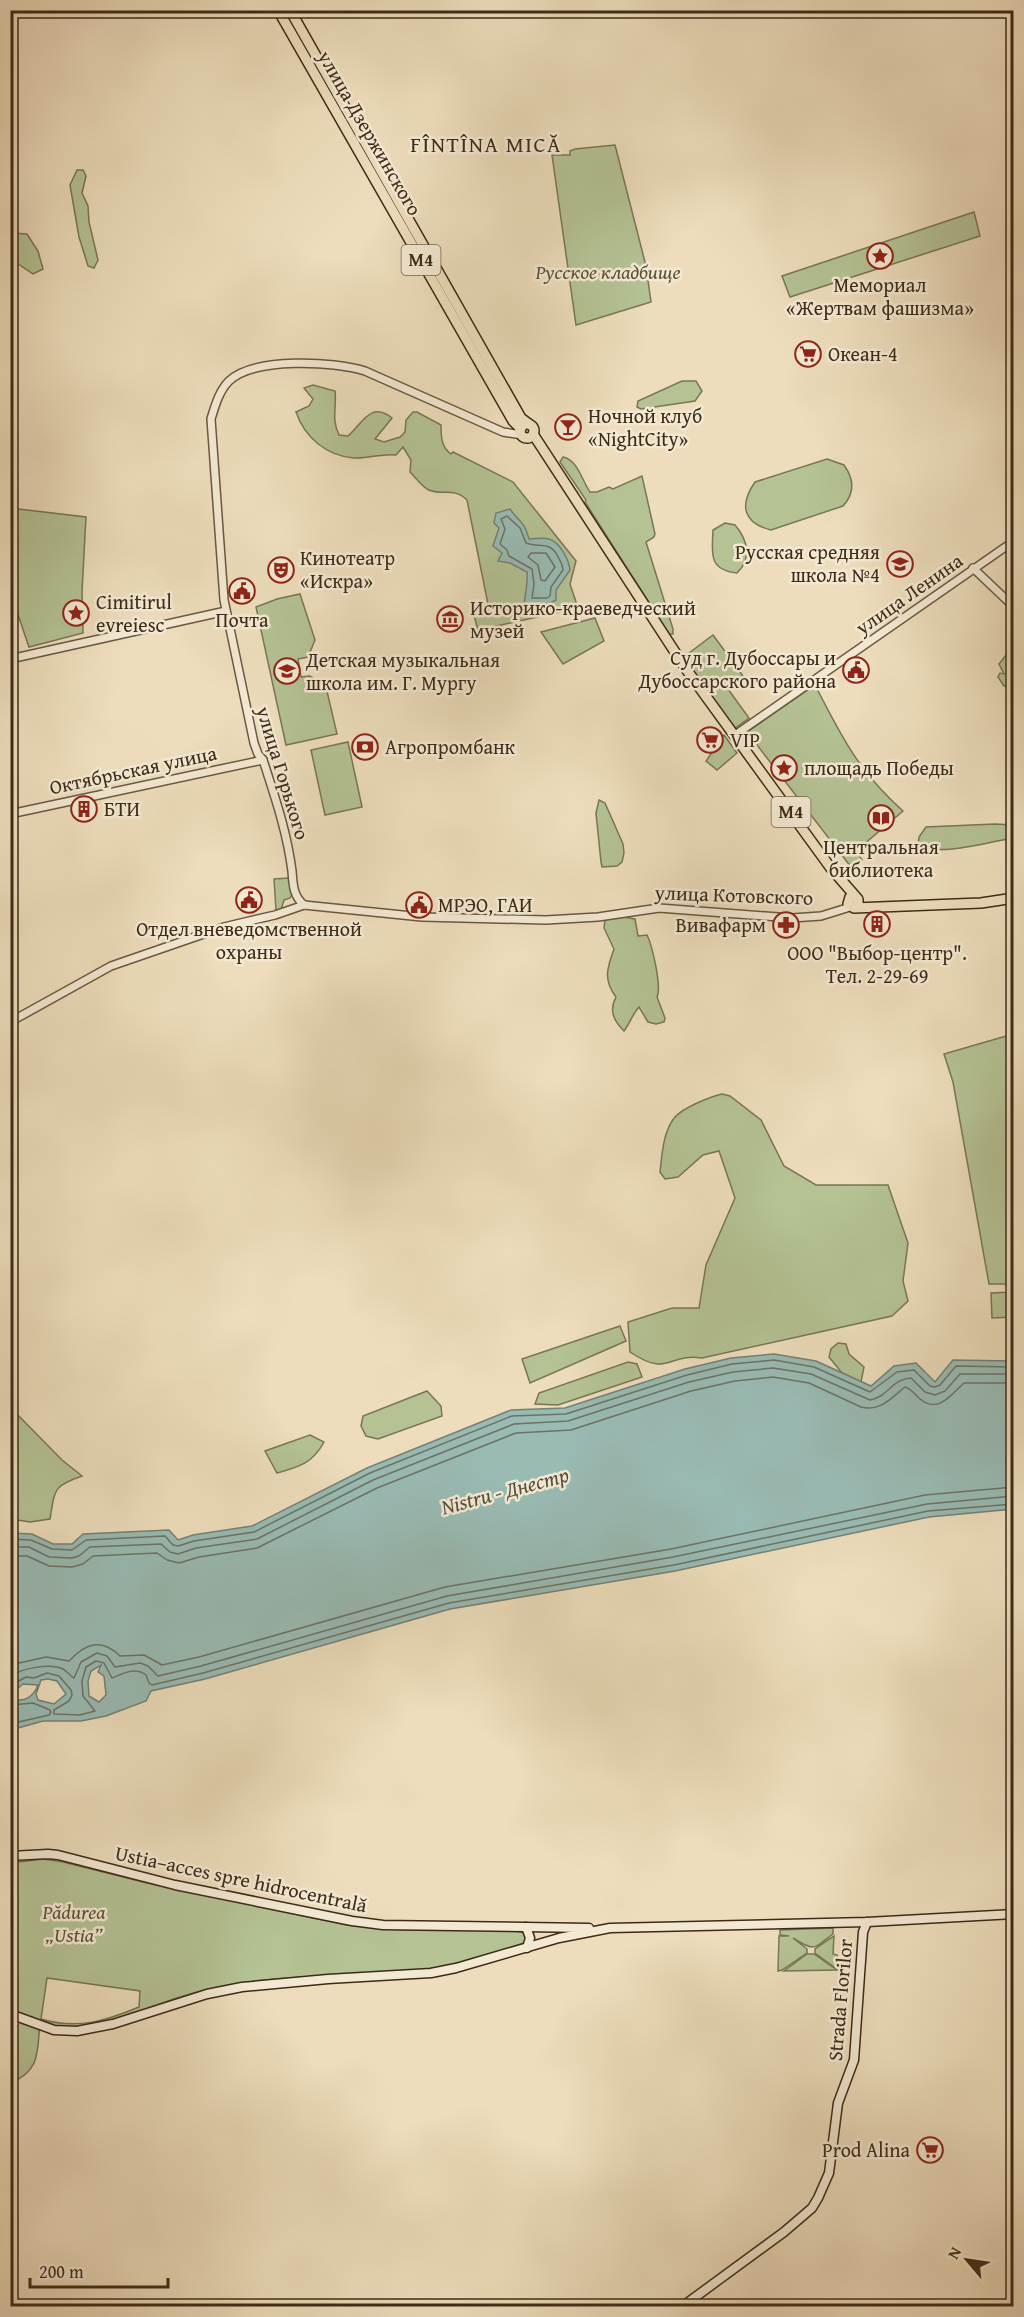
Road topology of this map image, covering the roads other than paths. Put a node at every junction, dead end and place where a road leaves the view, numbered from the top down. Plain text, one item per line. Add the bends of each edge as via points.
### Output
1 (278, 10) edge
2 (290, 10) edge
3 (529, 434) junction
4 (1014, 540) edge
5 (973, 568) junction
6 (1014, 607) edge
7 (226, 611) junction
8 (10, 659) edge
9 (735, 735) junction
10 (264, 760) junction
11 (10, 814) edge
12 (1014, 898) edge
13 (852, 902) junction
14 (304, 905) junction
15 (10, 1022) edge
16 (10, 1856) edge
17 (1014, 1914) edge
18 (867, 1922) junction
19 (526, 1928) junction
20 (610, 1928) junction
21 (527, 1948) junction
22 (10, 2014) edge
23 (683, 2307) edge

1 - 3 highway, улица Дзержинского / M4 via 507,410
2 - 3 highway, улица Дзержинского / M4
3 - 7 street, улица Горького via 510,434 346,366 273,365 231,380 222,390 211,419
3 - 9 highway, улица Дзержинского / M4 via 686,669
4 - 5 street, улица Ленина
5 - 6 street
5 - 9 street, улица Ленина
7 - 8 street
7 - 10 street, улица Горького via 254,743
9 - 13 highway, улица Дзержинского / M4 via 848,888
10 - 11 street, Октябрьская улица
10 - 14 street, улица Горького via 286,833 295,894
12 - 13 highway via 867,908
13 - 14 street, улица Котовского via 840,911 792,918 659,908 560,920 422,917
14 - 15 street via 224,927 111,966
16 - 19 main road, Ustia–acces spre hidrocentrală via 58,1855 175,1885 352,1921
17 - 18 main road
18 - 20 main road
18 - 23 main road, Strada Florilor via 862,1932 855,2049 835,2116 829,2173 818,2198 793,2225
19 - 20 main road, Ustia–acces spre hidrocentrală
19 - 21 main road via 530,1938
20 - 21 main road
21 - 22 main road via 431,1973 242,1987 77,2031 54,2030

